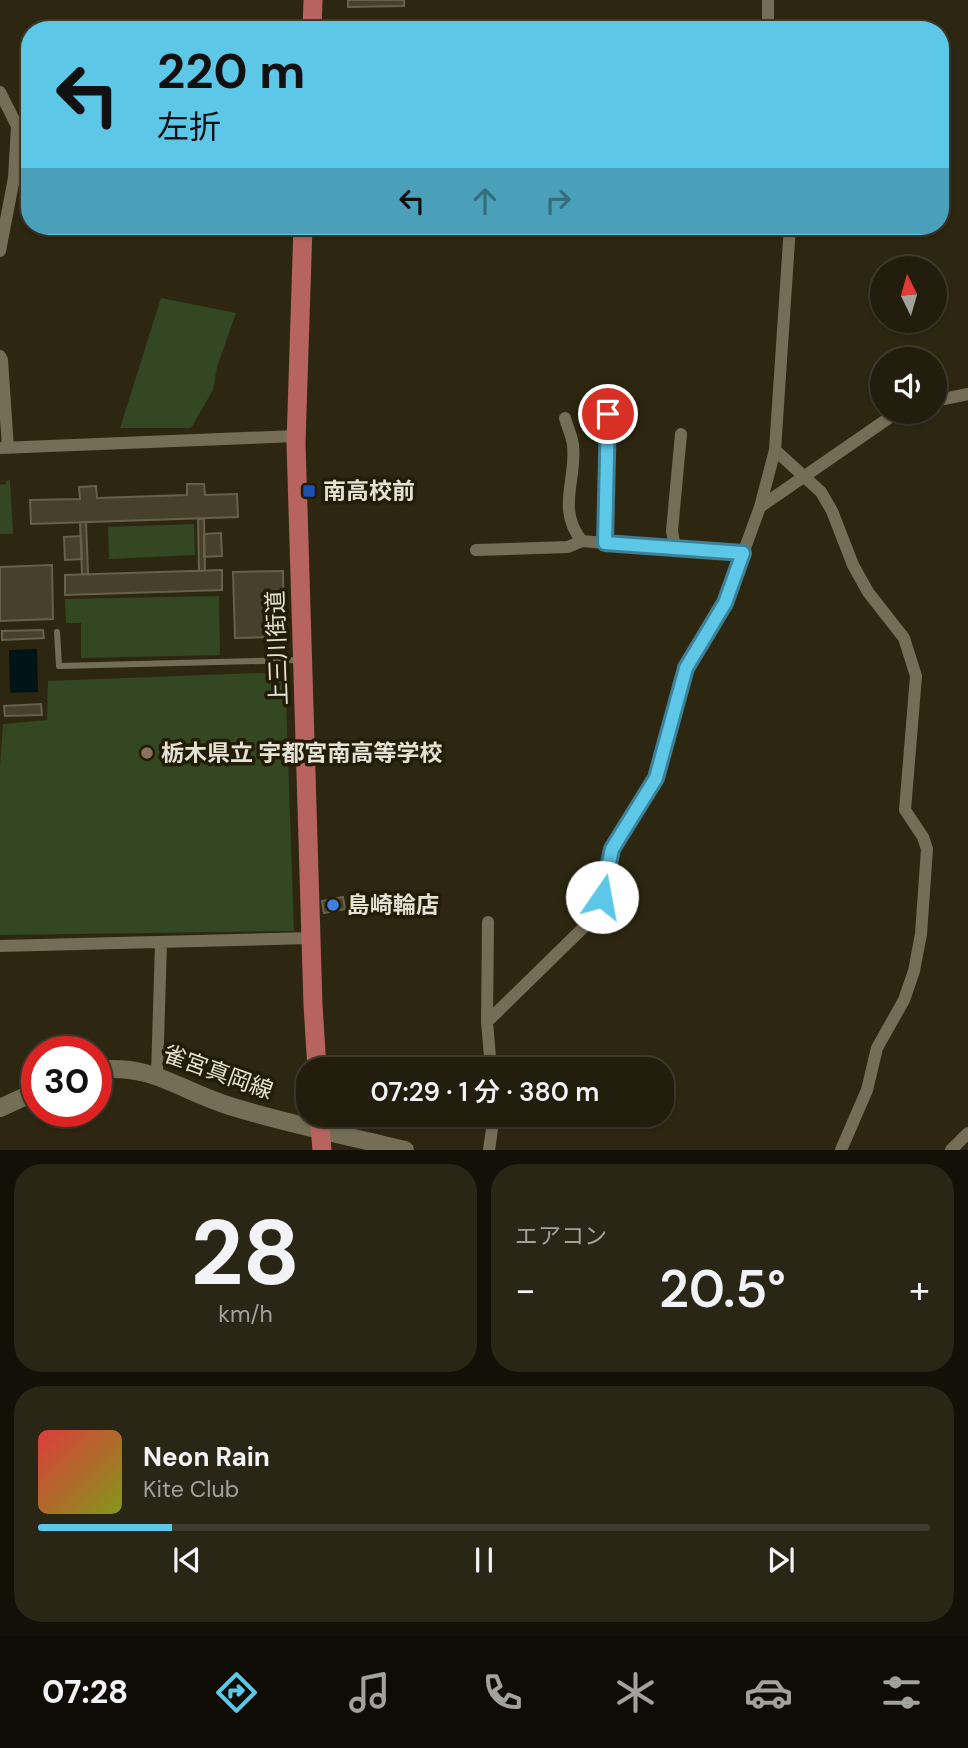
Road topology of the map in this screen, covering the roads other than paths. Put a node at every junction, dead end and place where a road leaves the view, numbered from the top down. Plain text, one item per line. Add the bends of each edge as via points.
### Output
1 (313, 0) edge
2 (768, 0) edge
3 (312, 21) edge
4 (768, 21) edge
5 (0, 92) edge
6 (21, 122) edge
7 (21, 138) edge
8 (303, 235) edge
9 (789, 235) edge
10 (0, 251) edge
11 (0, 356) edge
12 (968, 394) edge
13 (947, 398) edge
14 (608, 414) dead end
15 (565, 418) dead end
16 (880, 424) edge
17 (681, 434) dead end
18 (296, 436) junction
19 (4, 448) edge
20 (775, 450) junction
21 (806, 475) junction
22 (760, 507) junction
23 (582, 541) junction
24 (605, 543) junction
25 (676, 548) junction
26 (476, 550) dead end
27 (743, 553) junction
28 (57, 632) dead end
29 (302, 660) junction
30 (488, 922) dead end
31 (311, 939) junction
32 (161, 943) junction
33 (0, 946) edge
34 (487, 1021) junction
35 (316, 1057) edge
36 (490, 1057) edge
37 (112, 1070) edge
38 (157, 1075) junction
39 (21, 1098) edge
40 (0, 1108) edge
41 (296, 1118) edge
42 (320, 1127) edge
43 (335, 1127) edge
44 (492, 1127) edge
45 (968, 1133) edge
46 (322, 1150) edge
47 (405, 1150) edge
48 (489, 1150) edge
49 (841, 1150) edge
50 (951, 1150) edge

1 - 3 main road
2 - 4 street
5 - 6 street
7 - 10 street
8 - 18 main road, 上三川街道
9 - 20 street
11 - 19 street
12 - 13 street
14 - 24 street
15 - 23 street via 573,444 568,513
16 - 21 street
17 - 25 street via 672,531
18 - 19 street
18 - 29 main road, 上三川街道
20 - 21 street
20 - 22 street
21 - 22 street
21 - 49 street via 832,511 869,592 904,638 916,676 905,810 927,849 914,971 904,1000 877,1048 867,1090
22 - 27 street
23 - 24 street
23 - 26 street via 568,547
24 - 25 street
25 - 27 street
27 - 34 street via 725,603 686,668 656,778 612,849 602,897 584,927
28 - 29 lane via 59,666
29 - 31 main road, 上三川街道
30 - 34 street
31 - 32 street
31 - 35 main road, 上三川街道
32 - 33 street
32 - 38 street
34 - 36 street
37 - 38 main road, 雀宮真岡線
38 - 41 main road, 雀宮真岡線 via 232,1107
39 - 40 main road
42 - 46 main road
43 - 47 main road, 雀宮真岡線
44 - 48 street
45 - 50 street

